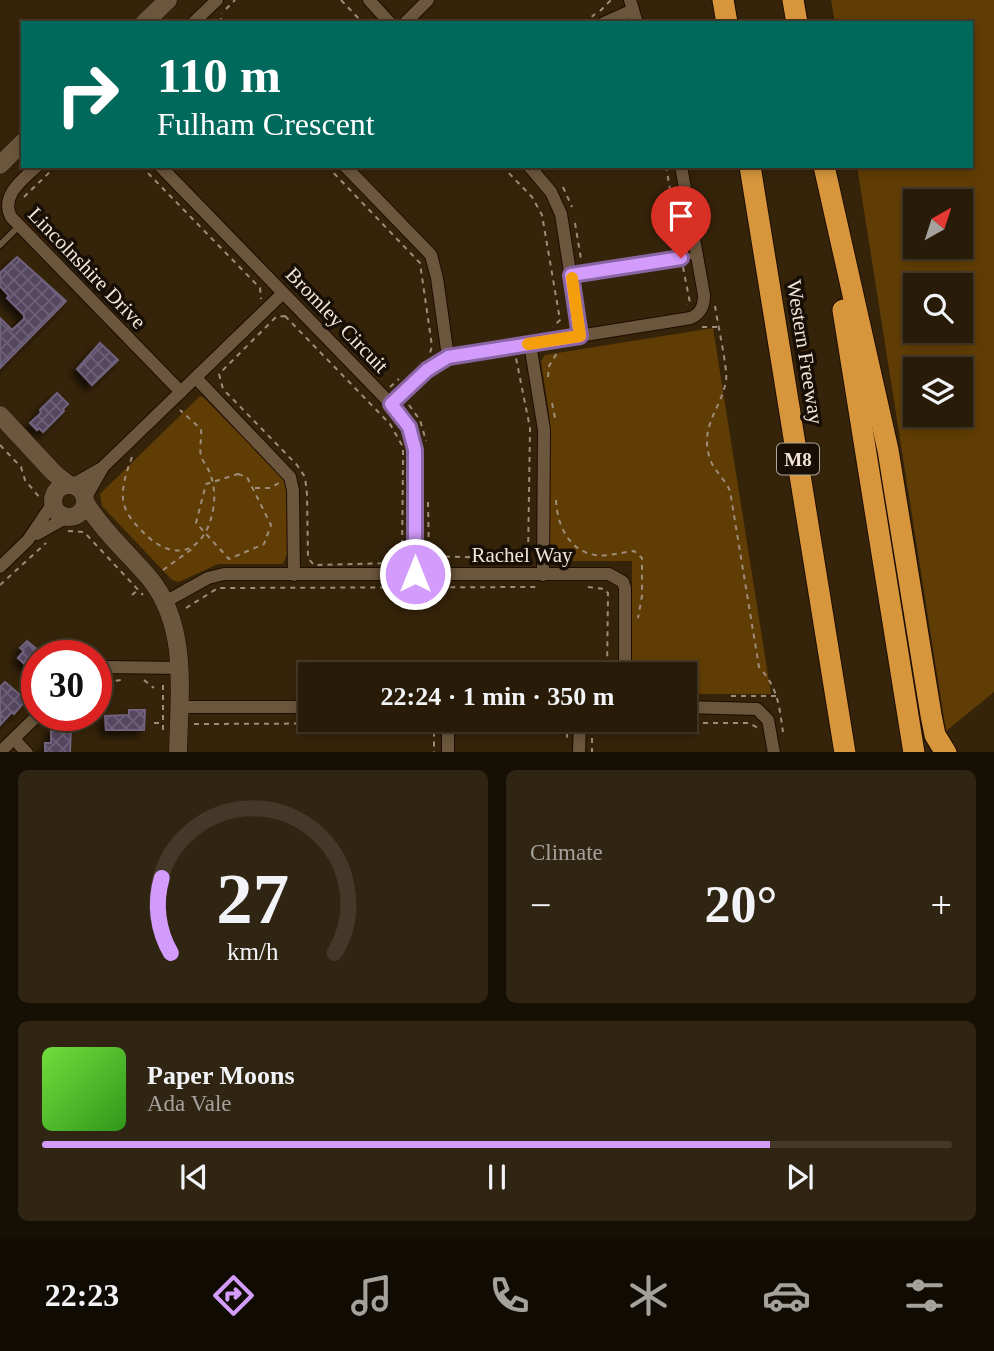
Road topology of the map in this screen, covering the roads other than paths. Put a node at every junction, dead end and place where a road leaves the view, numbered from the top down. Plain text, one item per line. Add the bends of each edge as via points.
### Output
1 (168, 0) edge
2 (217, 0) edge
3 (369, 0) edge
4 (428, 0) edge
5 (723, 0) edge
6 (793, 0) edge
7 (631, 5) edge
8 (200, 20) edge
9 (146, 21) edge
10 (388, 21) edge
11 (407, 21) edge
12 (607, 21) edge
13 (727, 21) edge
14 (797, 21) edge
15 (21, 143) edge
16 (0, 163) edge
17 (35, 168) edge
18 (162, 168) edge
19 (347, 168) edge
20 (531, 168) edge
21 (681, 168) edge
22 (750, 168) edge
23 (822, 168) edge
24 (822, 168) edge
25 (19, 226) junction
26 (0, 245) edge
27 (697, 256) junction
28 (571, 275) junction
29 (284, 293) junction
30 (580, 336) junction
31 (531, 350) junction
32 (448, 357) junction
33 (196, 378) junction
34 (181, 392) junction
35 (391, 404) junction
36 (0, 415) edge
37 (0, 431) edge
38 (103, 467) junction
39 (71, 485) junction
40 (54, 500) junction
41 (85, 500) junction
42 (71, 521) junction
43 (28, 540) junction
44 (114, 541) junction
45 (0, 567) edge
46 (415, 574) junction
47 (294, 575) junction
48 (545, 581) junction
49 (165, 603) junction
50 (625, 662) edge
51 (112, 667) edge
52 (171, 668) junction
53 (697, 707) edge
54 (298, 708) edge
55 (171, 722) junction
56 (22, 731) edge
57 (448, 732) edge
58 (584, 732) edge
59 (14, 739) junction
60 (0, 752) edge
61 (27, 752) edge
62 (178, 752) edge
63 (447, 752) edge
64 (579, 752) edge
65 (774, 752) edge
66 (845, 752) edge
67 (914, 752) edge
68 (946, 752) edge

1 - 9 street
2 - 8 street
3 - 10 street
4 - 11 street
5 - 13 highway
6 - 14 highway
7 - 12 street
15 - 16 street
17 - 25 street, Lincolnshire Drive via 12,191 6,205
18 - 29 street, Bromley Circuit
19 - 32 street via 431,256
20 - 28 street via 558,203
21 - 27 street
22 - 66 highway, Western Freeway / M8
23 - 67 highway
24 - 68 highway via 888,450 935,735
25 - 26 lane
25 - 34 street, Lincolnshire Drive
27 - 28 lane
27 - 30 street via 704,295 697,315
28 - 30 street
29 - 33 street
29 - 35 street, Bromley Circuit
30 - 31 street
31 - 32 street
31 - 48 street via 544,430
32 - 35 street
33 - 34 street
33 - 47 street via 290,477
34 - 38 street
35 - 46 street, Bromley Circuit via 409,427 415,450
36 - 39 street
37 - 40 street via 47,479
38 - 39 street
38 - 41 street
39 - 40 street via 60,488
39 - 41 street
40 - 42 street
40 - 43 street
41 - 42 street
41 - 44 street
42 - 43 street via 53,524
42 - 44 street via 89,523
43 - 45 street
44 - 49 street
46 - 47 street, Rachel Way
46 - 48 street, Rachel Way
47 - 49 street, Rachel Way via 215,575
48 - 50 street, Rachel Way via 609,574 623,582
49 - 52 street via 177,637
51 - 52 street
52 - 55 street
53 - 65 street via 757,709 768,720
54 - 55 street
55 - 62 street
56 - 59 street
57 - 63 street
58 - 64 street
59 - 60 street
59 - 61 street

